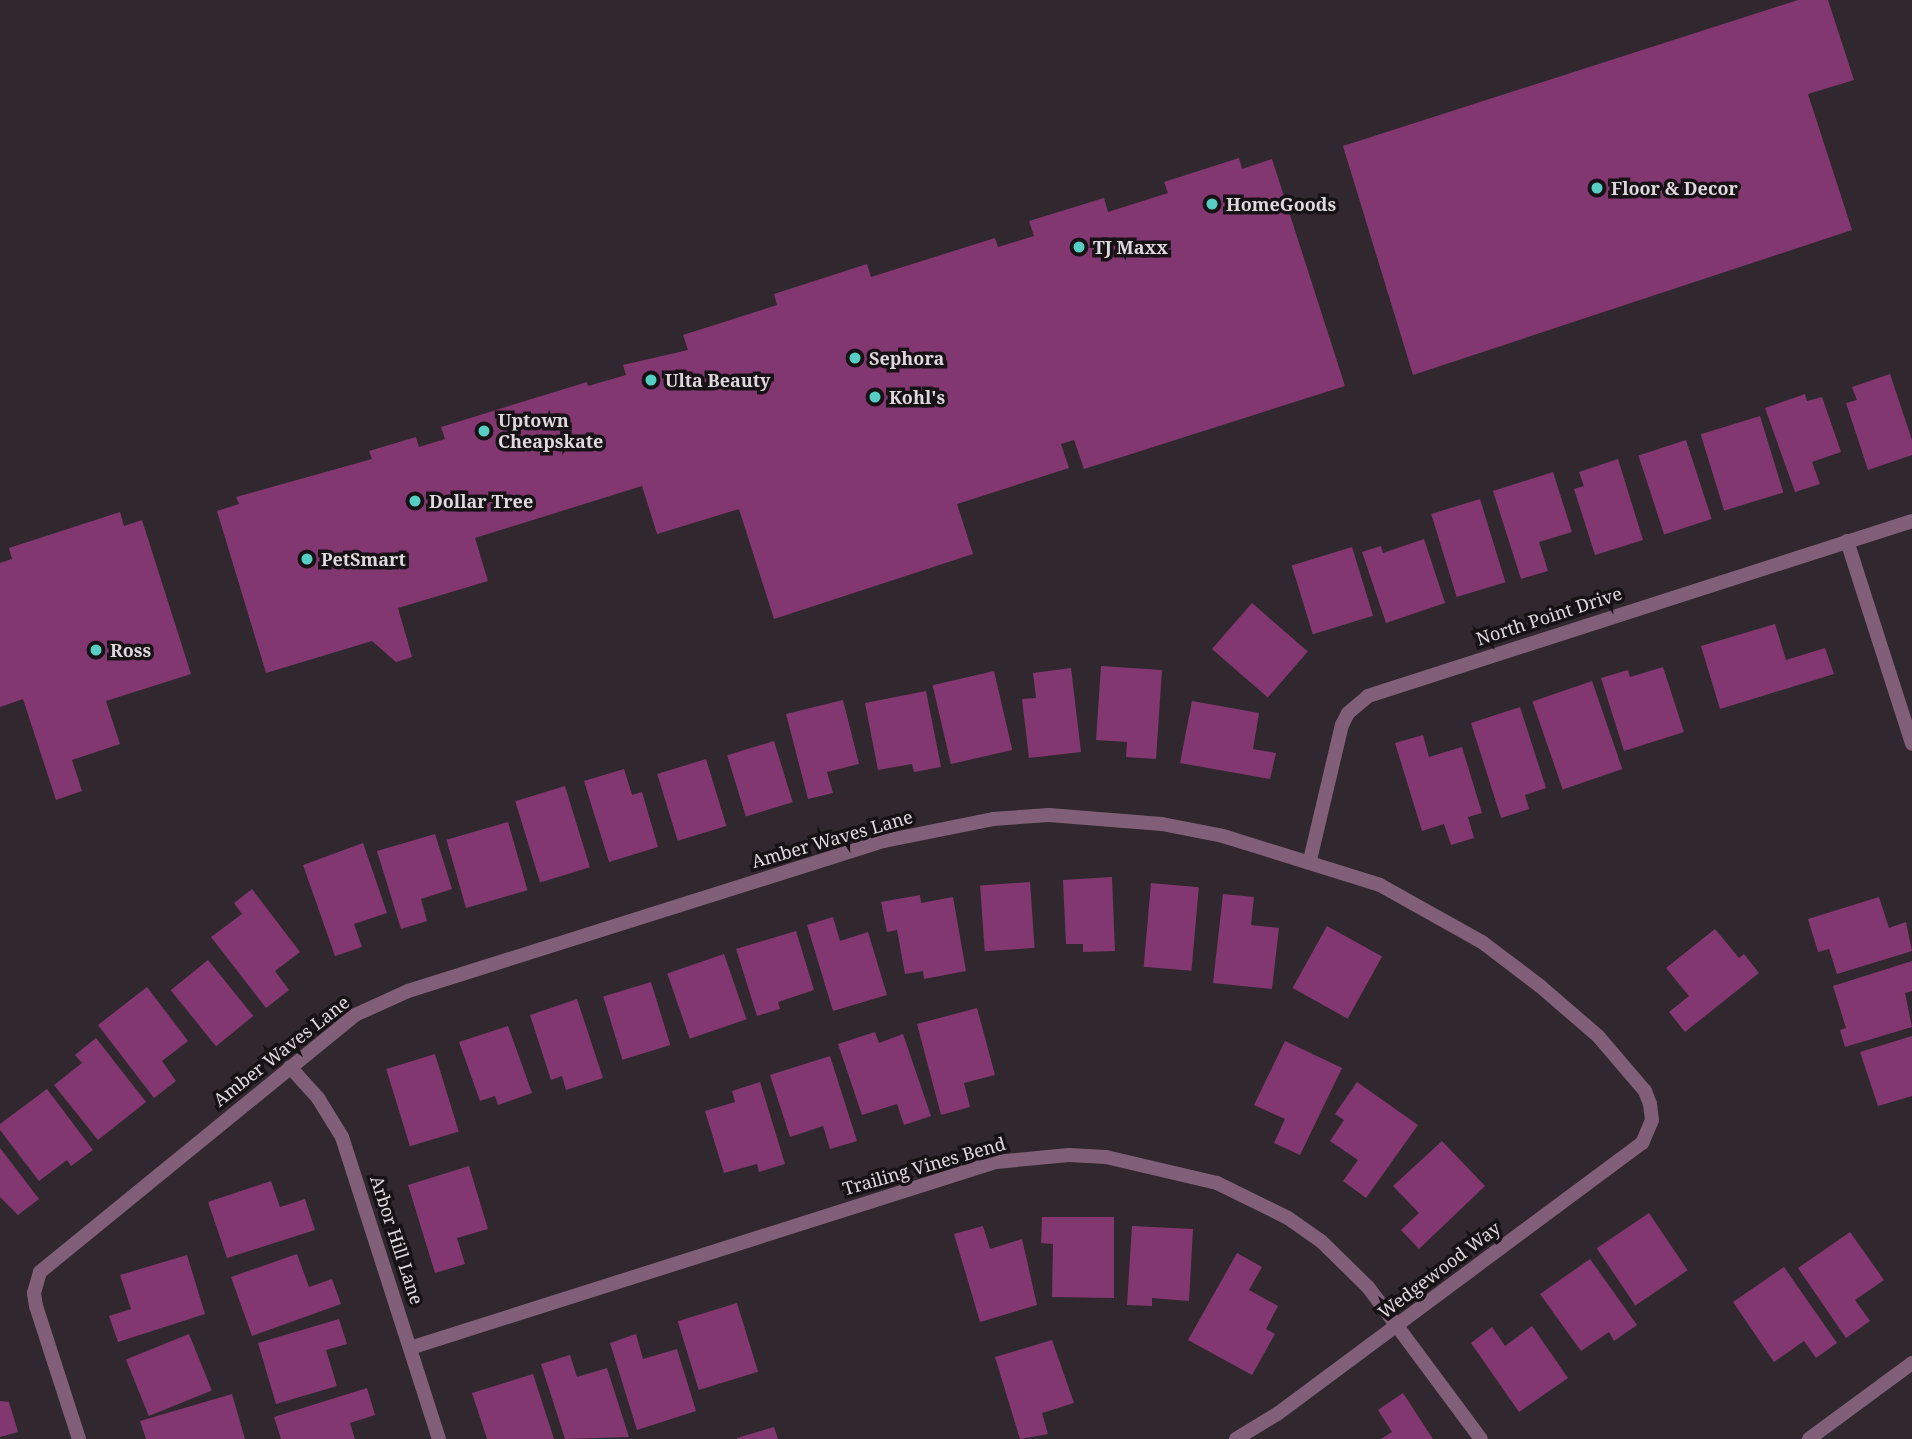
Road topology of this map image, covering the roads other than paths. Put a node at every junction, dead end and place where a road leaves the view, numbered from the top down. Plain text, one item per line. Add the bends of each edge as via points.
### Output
1 (1912, 521) edge
2 (1847, 541) junction
3 (1912, 744) edge
4 (1310, 860) junction
5 (290, 1066) junction
6 (1652, 1120) joint
7 (1396, 1325) junction
8 (411, 1348) junction
9 (1912, 1363) edge
10 (79, 1439) edge
11 (439, 1439) edge
12 (1236, 1439) edge
13 (1480, 1439) edge
14 (1809, 1439) edge

1 - 2 street, North Point Drive
2 - 3 street
2 - 4 street, North Point Drive via 1368,696 1348,713 1342,725
4 - 5 street, Amber Waves Lane via 1223,836 1105,818 1049,815 933,829 408,991 355,1015
4 - 6 street, Amber Waves Lane via 1428,908 1541,986 1598,1036 1645,1091
5 - 8 street, Arbor Hill Lane via 318,1098 342,1138
5 - 10 street, Amber Waves Lane via 47,1264 36,1282 36,1306
6 - 7 street, Wedgewood Way via 1642,1143
7 - 8 street, Trailing Vines Bend via 1346,1262 1288,1218 1255,1200 1184,1172 1069,1155 1030,1157 969,1170
7 - 12 street, Wedgewood Way
7 - 13 street, Trailing Vines Bend
8 - 11 street, Arbor Hill Lane
9 - 14 street

